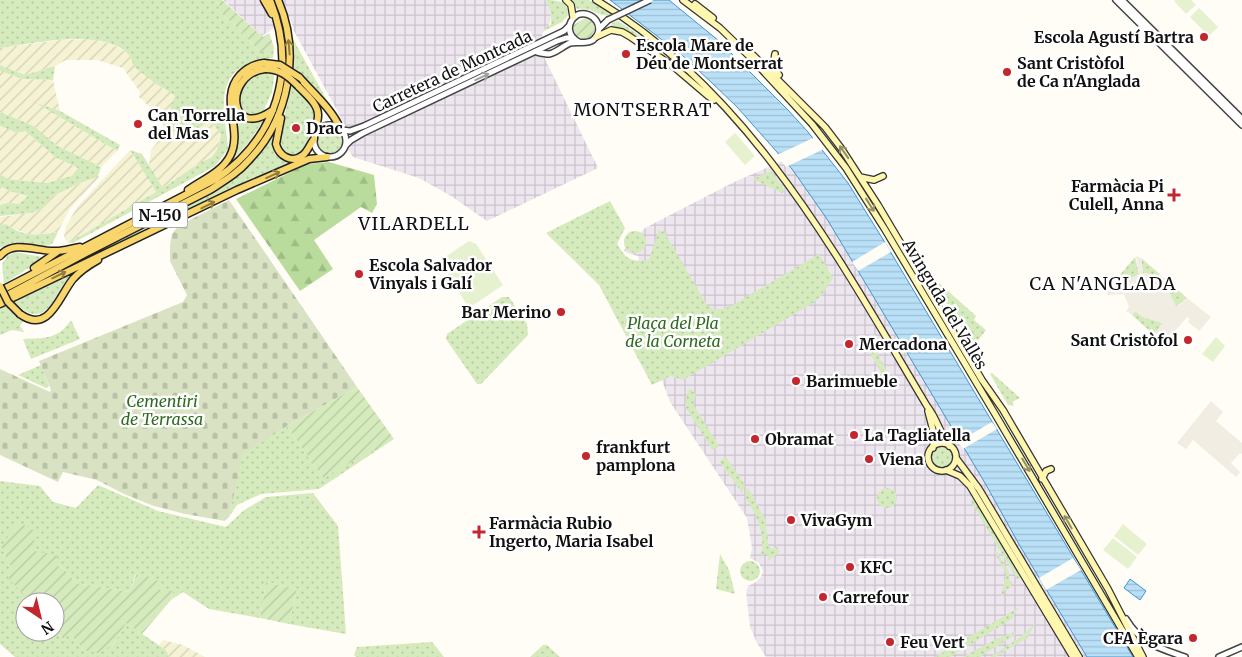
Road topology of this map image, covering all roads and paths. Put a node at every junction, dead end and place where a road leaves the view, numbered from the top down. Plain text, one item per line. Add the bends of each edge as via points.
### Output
1 (264, 0) edge
2 (270, 0) edge
3 (278, 0) edge
4 (566, 0) edge
5 (596, 0) edge
6 (650, 0) edge
7 (683, 0) edge
8 (690, 0) edge
9 (1116, 0) edge
10 (1122, 0) edge
11 (574, 17) junction
12 (594, 18) junction
13 (608, 20) junction
14 (277, 22) junction
15 (569, 26) junction
16 (598, 30) junction
17 (596, 37) junction
18 (573, 38) junction
19 (579, 42) junction
20 (534, 52) junction
21 (751, 58) junction
22 (760, 61) junction
23 (265, 66) junction
24 (286, 95) junction
25 (719, 102) junction
26 (274, 110) junction
27 (1242, 119) edge
28 (1242, 125) edge
29 (825, 128) junction
30 (341, 129) junction
31 (317, 132) junction
32 (314, 139) junction
33 (346, 145) junction
34 (327, 157) junction
35 (846, 168) junction
36 (884, 176) dead end
37 (861, 177) junction
38 (169, 203) junction
39 (895, 239) junction
40 (83, 247) junction
41 (119, 247) junction
42 (57, 252) junction
43 (0, 256) edge
44 (0, 286) edge
45 (0, 291) edge
46 (0, 299) edge
47 (0, 304) edge
48 (927, 406) junction
49 (949, 446) junction
50 (932, 448) junction
51 (956, 458) junction
52 (1051, 469) dead end
53 (946, 470) junction
54 (1042, 479) junction
55 (1111, 595) junction
56 (1242, 647) edge
57 (1073, 657) edge
58 (1078, 657) edge
59 (1138, 657) edge
60 (1143, 657) edge
61 (1185, 657) edge
62 (1219, 657) edge

1 - 14 main road
2 - 14 main road, N-150
24 -> 3 main road, N-150 via 290,51
4 - 11 main road
5 - 25 main road via 663,48
6 - 13 street, bridge
7 - 21 main road, Avinguda del Vallès via 720,28
8 - 22 main road, Avinguda del Vallès
9 - 28 street
10 - 27 street
11 - 12 street via 584,13
11 - 15 street
12 - 13 street
12 - 16 street
13 - 16 street
14 - 26 main road, N-150 via 282,46 282,74
15 - 18 street
15 - 30 street, Carretera de Montcada via 364,126
16 - 17 street
17 - 19 street via 589,42
17 - 25 main road via 611,30 625,34
18 - 19 street
18 - 20 street, Carretera de Montcada
19 - 20 street, Carretera de Montcada via 567,44 550,54
33 -> 20 street, Carretera de Montcada via 358,136
21 - 22 main road
21 - 35 main road, Avinguda del Vallès via 812,124
22 - 29 main road, Avinguda del Vallès
22 - 29 main road via 767,61 775,54 775,71
23 - 26 main road via 244,79 236,104 240,113 249,119 256,120
23 - 30 main road, bridge via 284,67 298,77 328,109
23 - 31 main road, bridge via 284,73 316,107
23 - 38 main road via 250,67 242,72 232,90 234,142 228,160
24 - 32 main road via 276,136 278,150 285,157 297,158 307,152
24 - 46 main road, N-150 via 266,140 228,179
25 - 48 main road via 766,154 819,228
26 - 38 main road, N-150 via 259,139 238,162 216,179
37 -> 29 main road, Avinguda del Vallès
30 - 31 street via 330,125
30 - 33 street
31 - 32 street
32 - 34 street via 318,152
33 - 34 street via 338,156
41 -> 34 main road via 300,162
35 - 37 main road
35 -> 39 main road, Avinguda del Vallès
36 - 37 main road via 874,180
37 - 39 main road, Avinguda del Vallès
38 - 40 main road, N-150
39 - 54 main road, Avinguda del Vallès via 1003,410
39 -> 59 main road, Avinguda del Vallès
40 - 42 main road
40 - 45 main road, N-150
41 - 44 main road, bridge via 78,274 46,317 35,320 20,314 10,305
47 -> 41 main road
42 - 43 main road via 14,247
42 - 45 main road
48 - 49 main road
48 - 50 main road via 934,434
49 - 50 main road via 939,444
49 - 51 main road
50 - 53 main road via 930,465 937,470
51 - 53 main road
51 - 58 main road via 979,490
52 - 54 main road
53 - 57 main road via 960,476 970,486
55 -> 54 main road, Avinguda del Vallès
55 - 60 main road, Avinguda del Vallès
55 - 61 street via 1138,636
56 - 62 street

